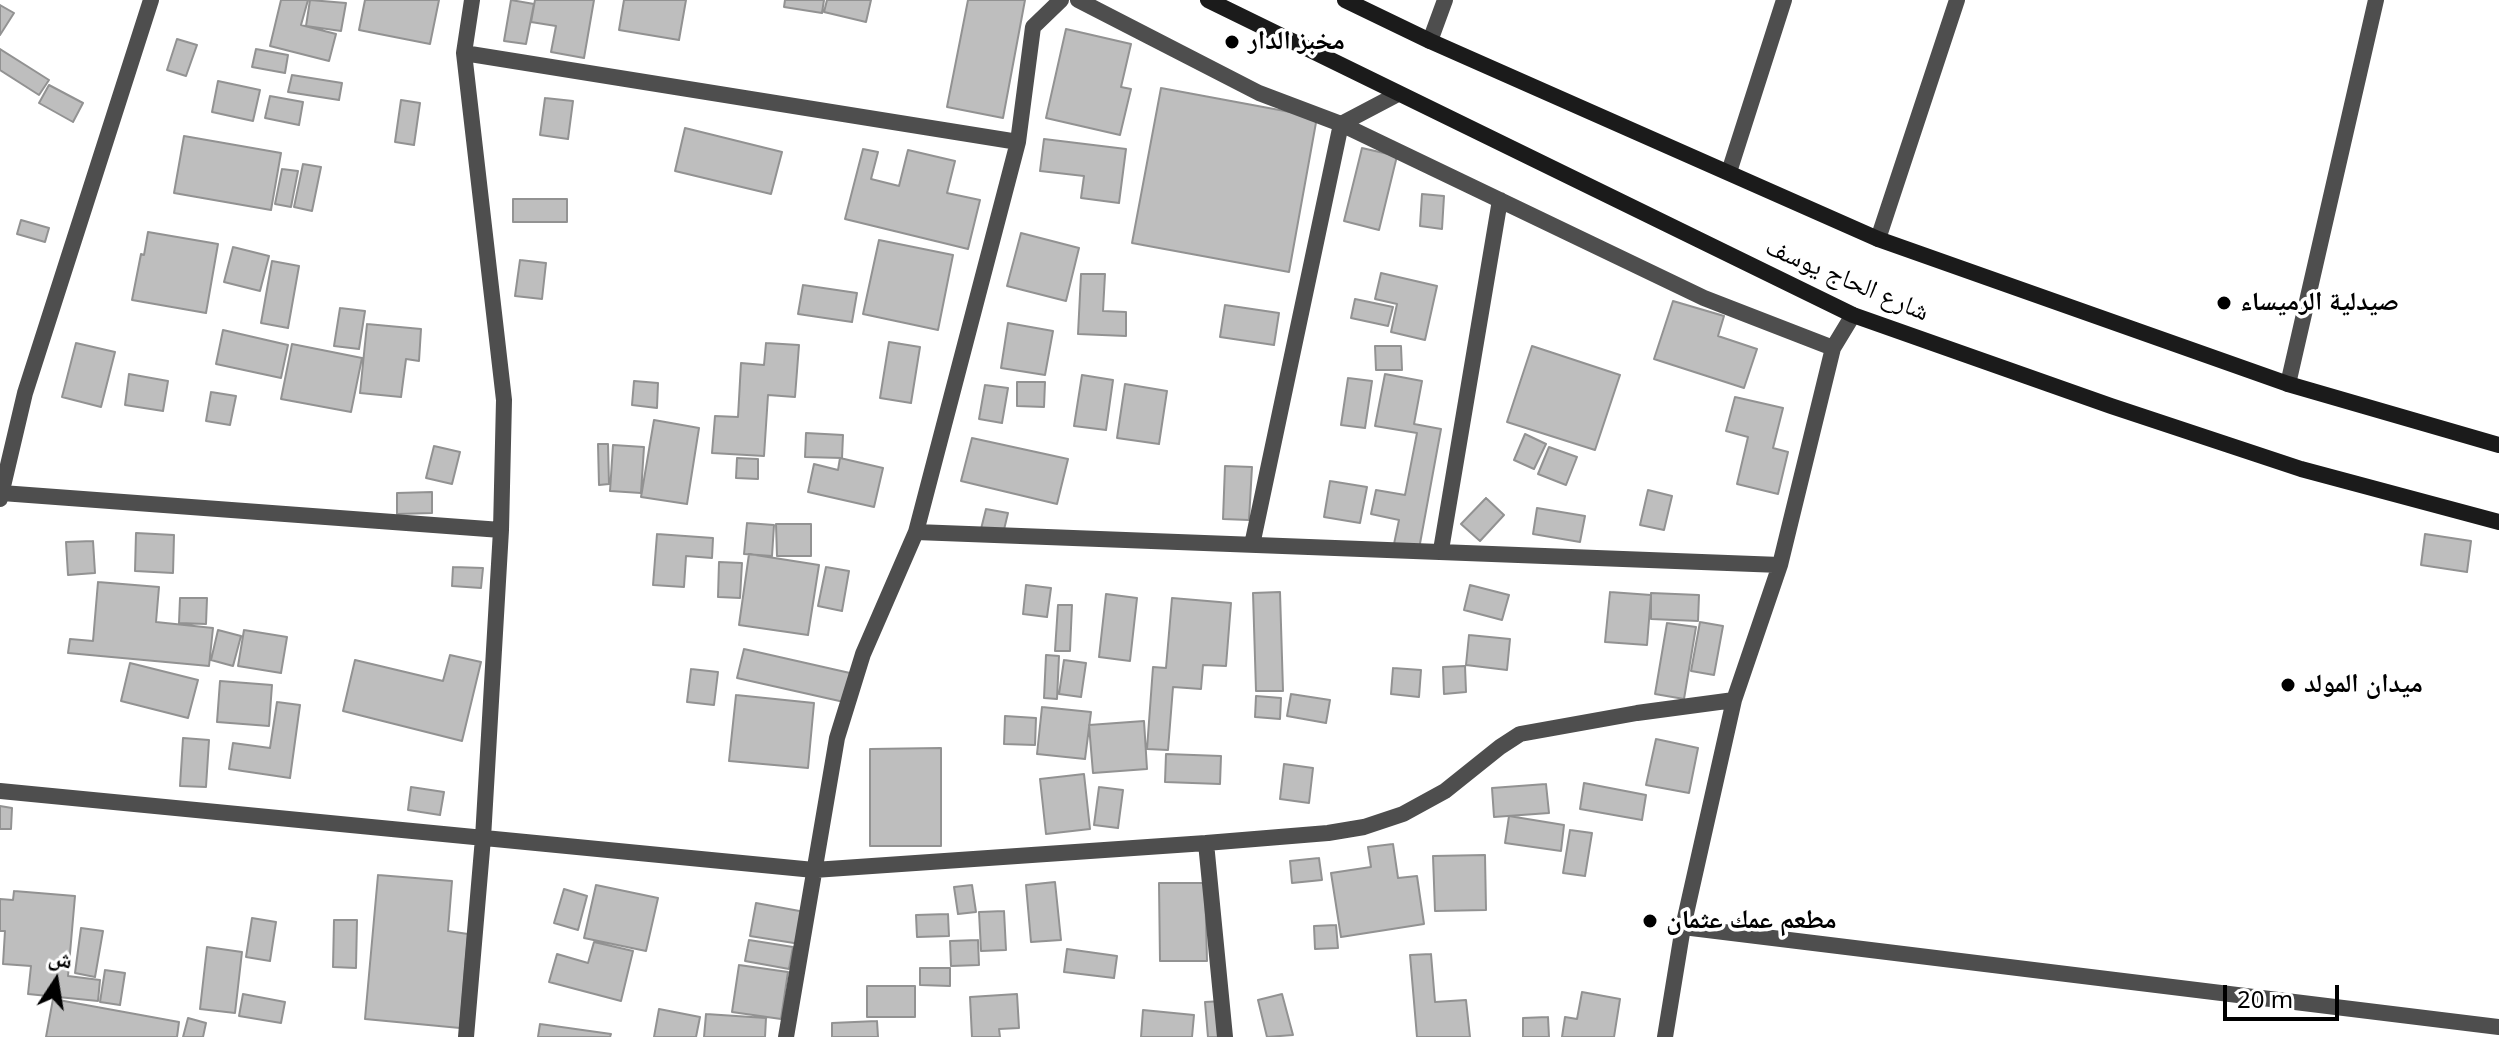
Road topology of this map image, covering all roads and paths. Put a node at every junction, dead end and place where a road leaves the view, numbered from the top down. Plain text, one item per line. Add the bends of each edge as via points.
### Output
1 (151, 0) edge
2 (472, 0) edge
3 (1061, 0) edge
4 (1078, 0) edge
5 (1208, 0) edge
6 (1345, 0) edge
7 (1445, 0) edge
8 (1784, 0) edge
9 (1957, 0) edge
10 (2376, 0) edge
11 (1430, 41) junction
12 (464, 53) junction
13 (1398, 94) junction
14 (1341, 124) junction
15 (1018, 142) junction
16 (1729, 172) junction
17 (1500, 200) junction
18 (1878, 239) junction
19 (1853, 315) junction
20 (1833, 348) junction
21 (2288, 384) junction
22 (2499, 445) edge
23 (1, 496) edge
24 (2499, 522) edge
25 (501, 530) junction
26 (916, 532) junction
27 (1252, 545) junction
28 (1441, 550) junction
29 (1780, 565) junction
30 (1734, 700) junction
31 (0, 791) edge
32 (483, 838) junction
33 (1206, 843) junction
34 (814, 870) junction
35 (1683, 927) junction
36 (2499, 1027) edge
37 (466, 1037) edge
38 (786, 1037) edge
39 (1225, 1037) edge
40 (1665, 1037) edge

1 - 23 street via 25,393
2 - 12 street
3 - 15 street via 1033,27
4 - 14 street via 1259,93
5 - 13 main road, شارع الحاج يوسف
6 - 11 main road, شارع الحاج يوسف
7 - 11 street
8 - 16 street
9 - 18 street
10 - 21 street
11 - 16 main road, شارع الحاج يوسف
12 - 15 street
12 - 25 street via 504,400
13 - 14 street
13 - 19 main road, شارع الحاج يوسف
14 - 17 street
14 - 27 street
15 - 26 street
16 - 18 main road, شارع الحاج يوسف
17 - 20 street via 1704,298
17 - 28 street
18 - 21 main road, شارع الحاج يوسف
19 - 20 street
19 - 24 main road, شارع الحاج يوسف via 2301,469
20 - 29 street
21 - 22 main road, شارع الحاج يوسف
23 - 25 street
25 - 32 street
26 - 27 street
26 - 34 street via 863,654 846,710
27 - 28 street
28 - 29 street
29 - 30 street
30 - 33 street via 1520,734 1445,791 1364,827
30 - 35 street
31 - 32 street
32 - 34 street
32 - 37 street
33 - 34 street
33 - 39 street
34 - 38 street
35 - 36 street
35 - 40 street

